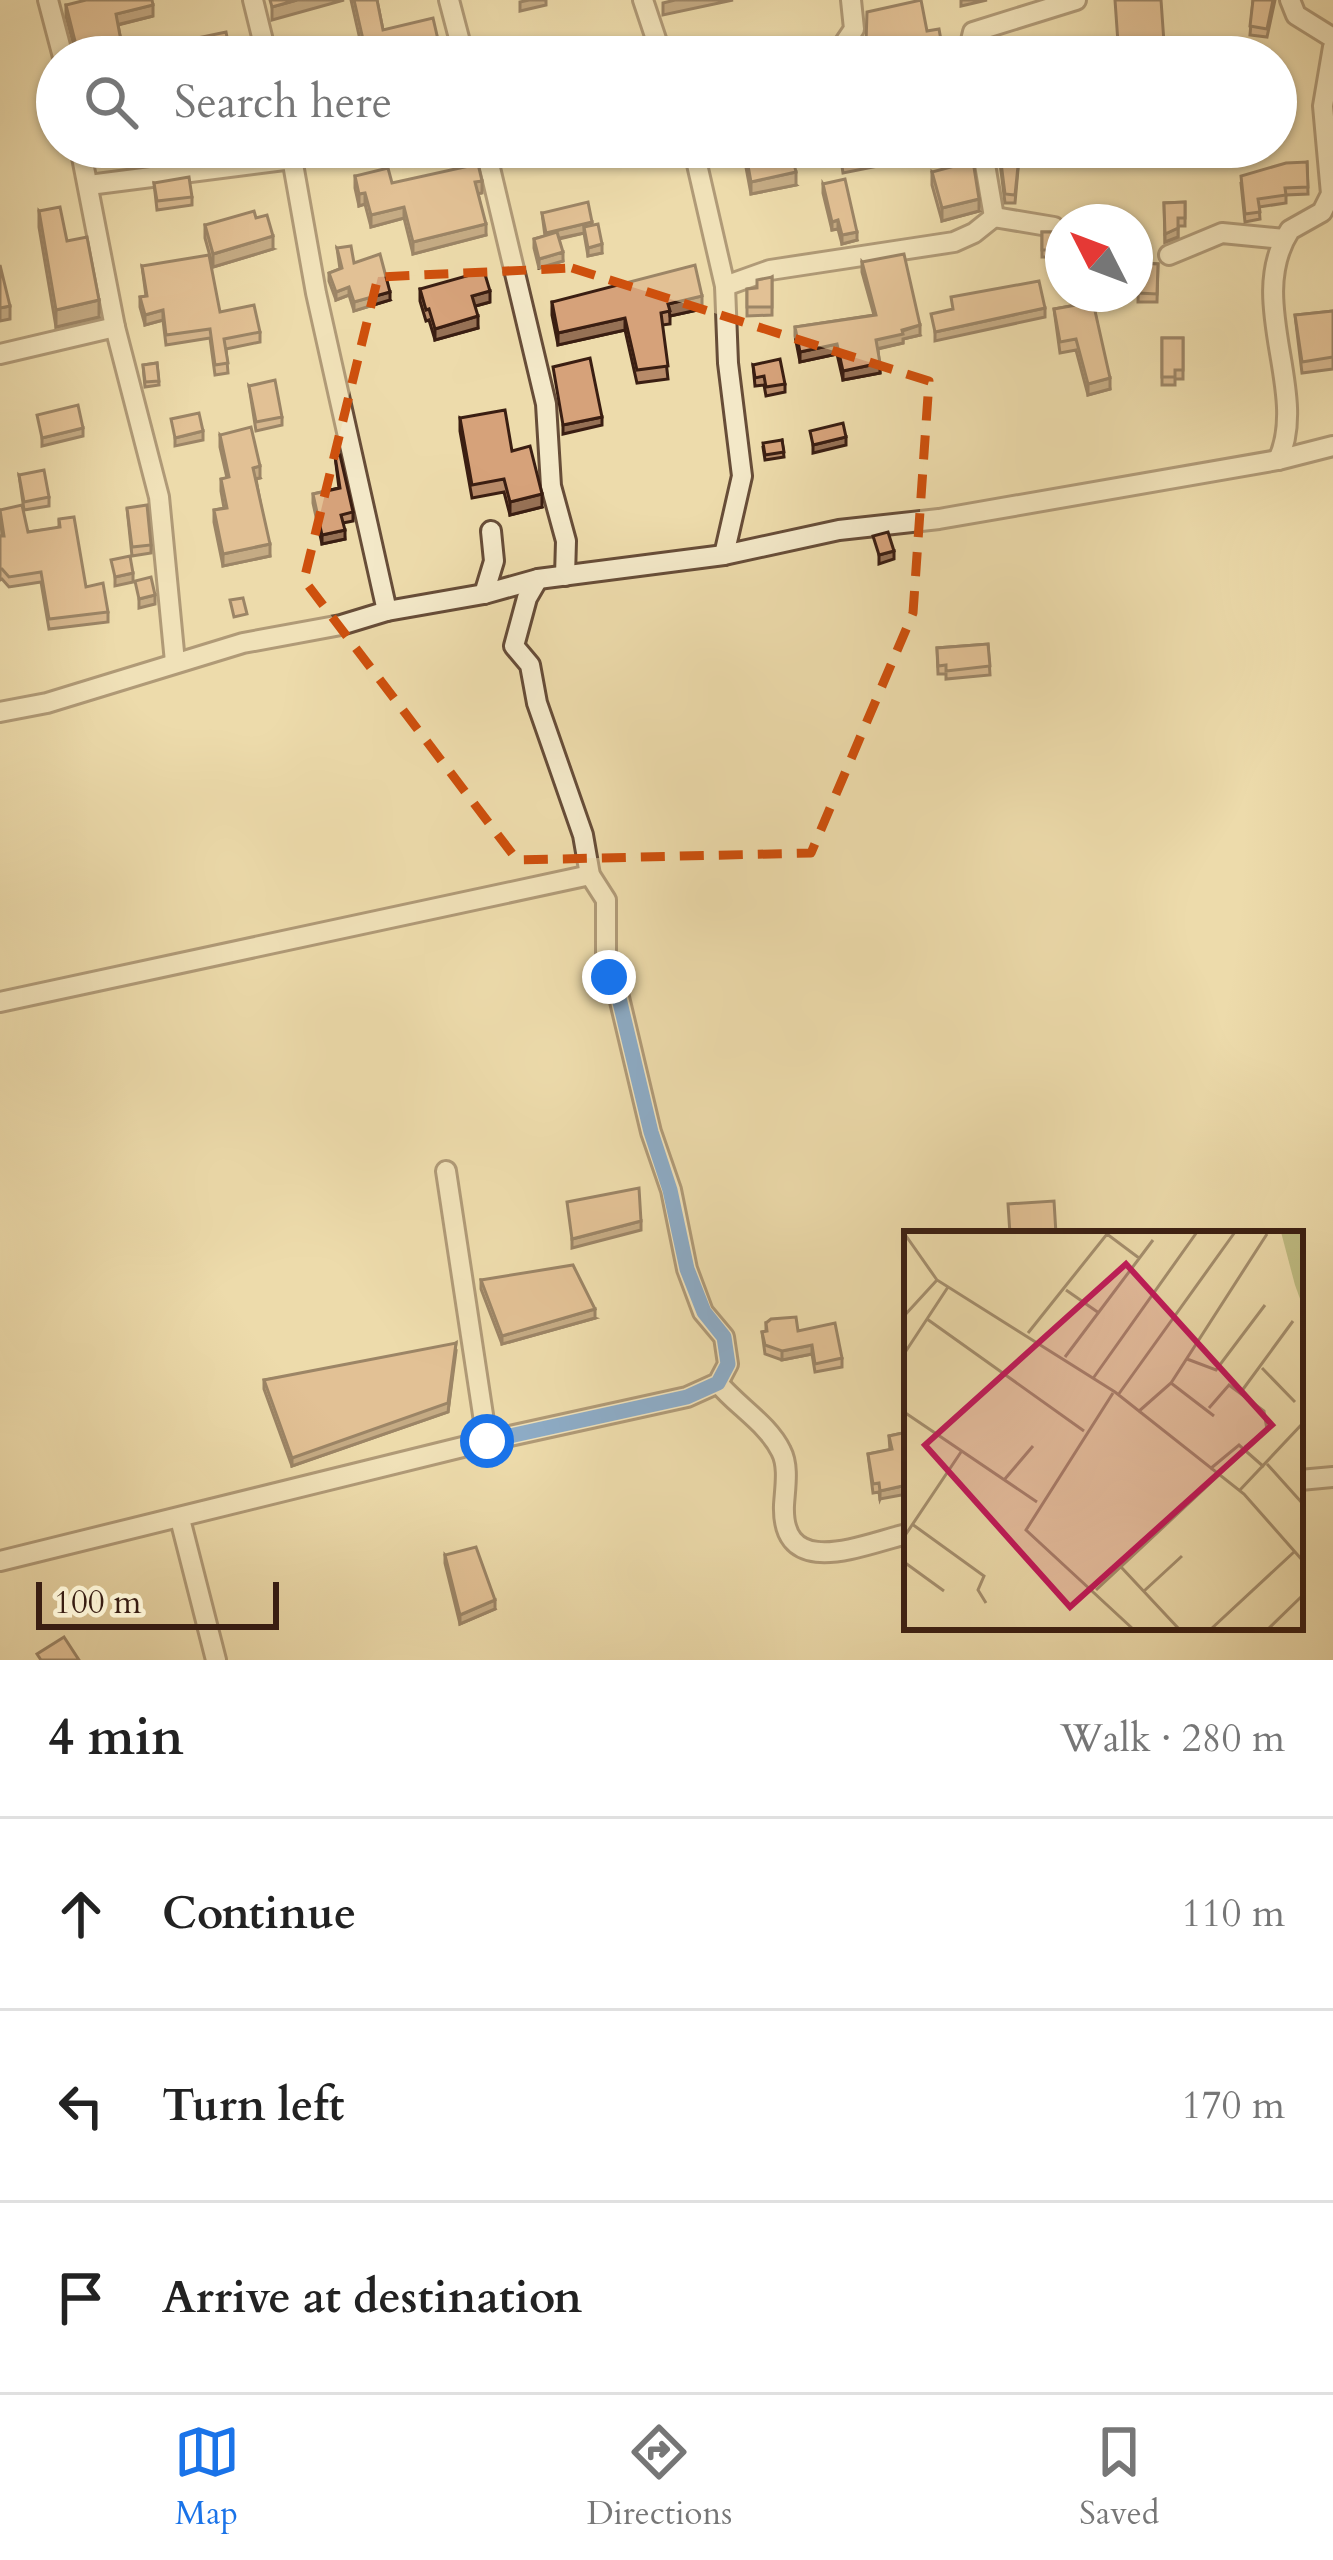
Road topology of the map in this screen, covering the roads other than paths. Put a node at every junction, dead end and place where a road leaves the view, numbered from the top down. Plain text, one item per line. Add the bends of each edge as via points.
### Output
1 (48, 0) edge
2 (253, 0) edge
3 (449, 0) edge
4 (643, 0) edge
5 (851, 0) edge
6 (1290, 0) edge
7 (1064, 2) edge
8 (57, 36) edge
9 (262, 36) edge
10 (458, 36) edge
11 (655, 36) edge
12 (849, 36) edge
13 (972, 36) edge
14 (1333, 38) edge
15 (1333, 47) edge
16 (85, 168) edge
17 (196, 168) edge
18 (294, 168) edge
19 (490, 168) edge
20 (698, 168) edge
21 (986, 168) edge
22 (89, 185) junction
23 (1327, 214) edge
24 (994, 217) junction
25 (1045, 226) edge
26 (1284, 238) junction
27 (1169, 255) dead end
28 (725, 286) junction
29 (116, 327) junction
30 (0, 354) edge
31 (1333, 446) edge
32 (1278, 460) junction
33 (491, 531) dead end
34 (724, 555) junction
35 (565, 576) junction
36 (538, 579) junction
37 (484, 594) junction
38 (387, 610) junction
39 (175, 662) junction
40 (0, 712) edge
41 (590, 875) junction
42 (0, 1002) edge
43 (446, 1171) dead end
44 (718, 1383) junction
45 (487, 1441) junction
46 (1333, 1478) edge
47 (1303, 1480) edge
48 (181, 1519) junction
49 (904, 1535) edge
50 (0, 1561) edge
51 (216, 1660) edge

1 - 8 street
2 - 9 street
3 - 10 street
4 - 11 street
5 - 12 street
6 - 14 street via 1295,15
7 - 13 street
15 - 23 street via 1323,106
16 - 22 street
17 - 22 street
18 - 38 street
19 - 35 street via 546,404
20 - 28 street
21 - 24 street
22 - 29 street
23 - 26 street
24 - 25 street
24 - 28 street via 955,242 770,270
26 - 27 street via 1222,233
26 - 32 street via 1274,303 1289,428
28 - 34 street via 742,476
29 - 30 street
29 - 39 street via 159,496
31 - 32 street
32 - 34 street
33 - 37 street via 494,561
34 - 35 street
35 - 36 street
36 - 37 street
36 - 41 street via 514,646 530,665
37 - 38 street
38 - 39 street
39 - 40 street
41 - 42 street
41 - 44 street via 606,900 609,977 679,1242 697,1299 724,1337 728,1364
43 - 45 street
44 - 45 street via 687,1397
44 - 49 street via 784,1455 785,1527 802,1548 826,1554
45 - 48 street
46 - 47 street
48 - 50 street
48 - 51 street

